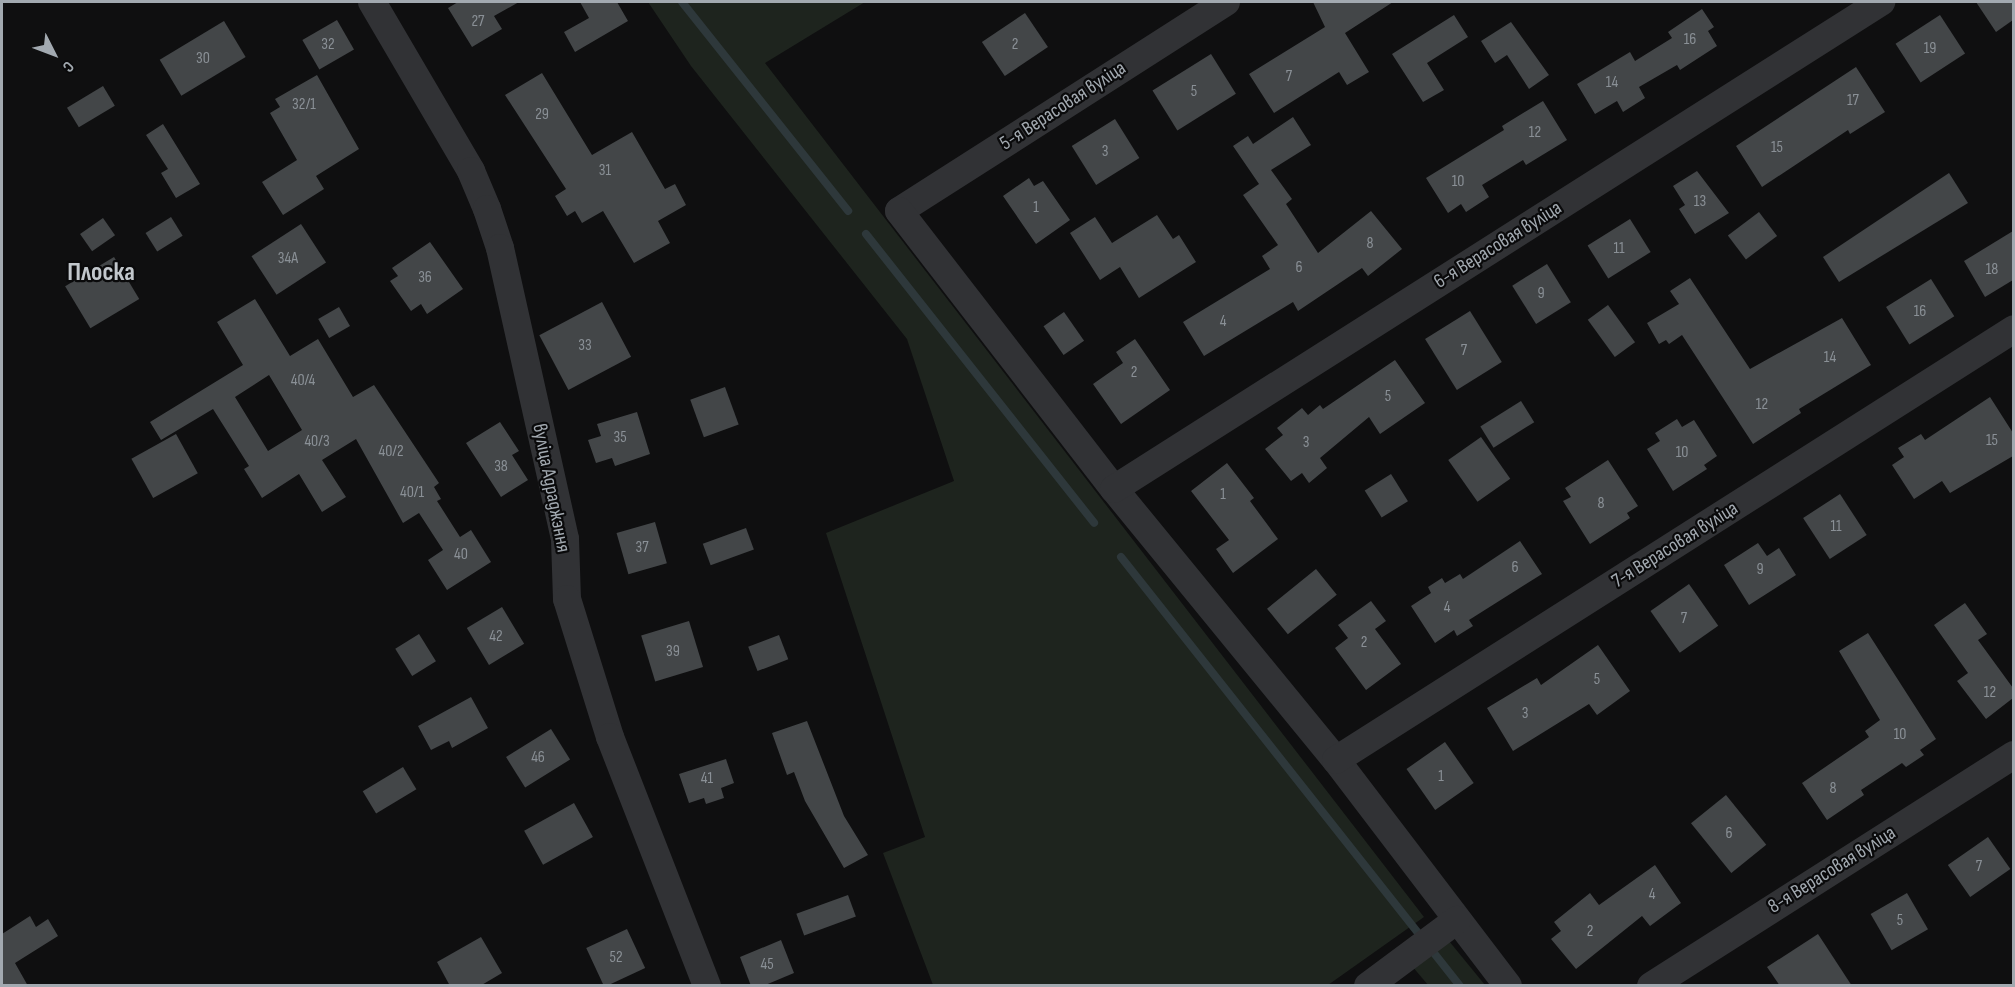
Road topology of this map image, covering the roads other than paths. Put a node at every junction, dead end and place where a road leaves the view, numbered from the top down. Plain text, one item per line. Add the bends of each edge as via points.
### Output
1 (372, 2) edge
2 (1226, 2) edge
3 (1881, 2) edge
4 (2013, 329) edge
5 (1114, 489) junction
6 (2013, 755) edge
7 (1336, 760) junction
8 (1449, 926) junction
9 (1403, 970) edge
10 (707, 986) edge
11 (1368, 986) edge
12 (1509, 986) edge
13 (1651, 986) edge

1 - 10 street, вуліца Адраджэння via 460,152 488,209 565,539 567,599 610,737
2 - 5 street, 5-я Верасовая вуліца via 899,211
3 - 5 street, 6-я Верасовая вуліца
4 - 7 street, 7-я Верасовая вуліца
5 - 7 street
6 - 13 street, 8-я Верасовая вуліца
7 - 8 street
8 - 9 street
8 - 12 street
9 - 11 street

